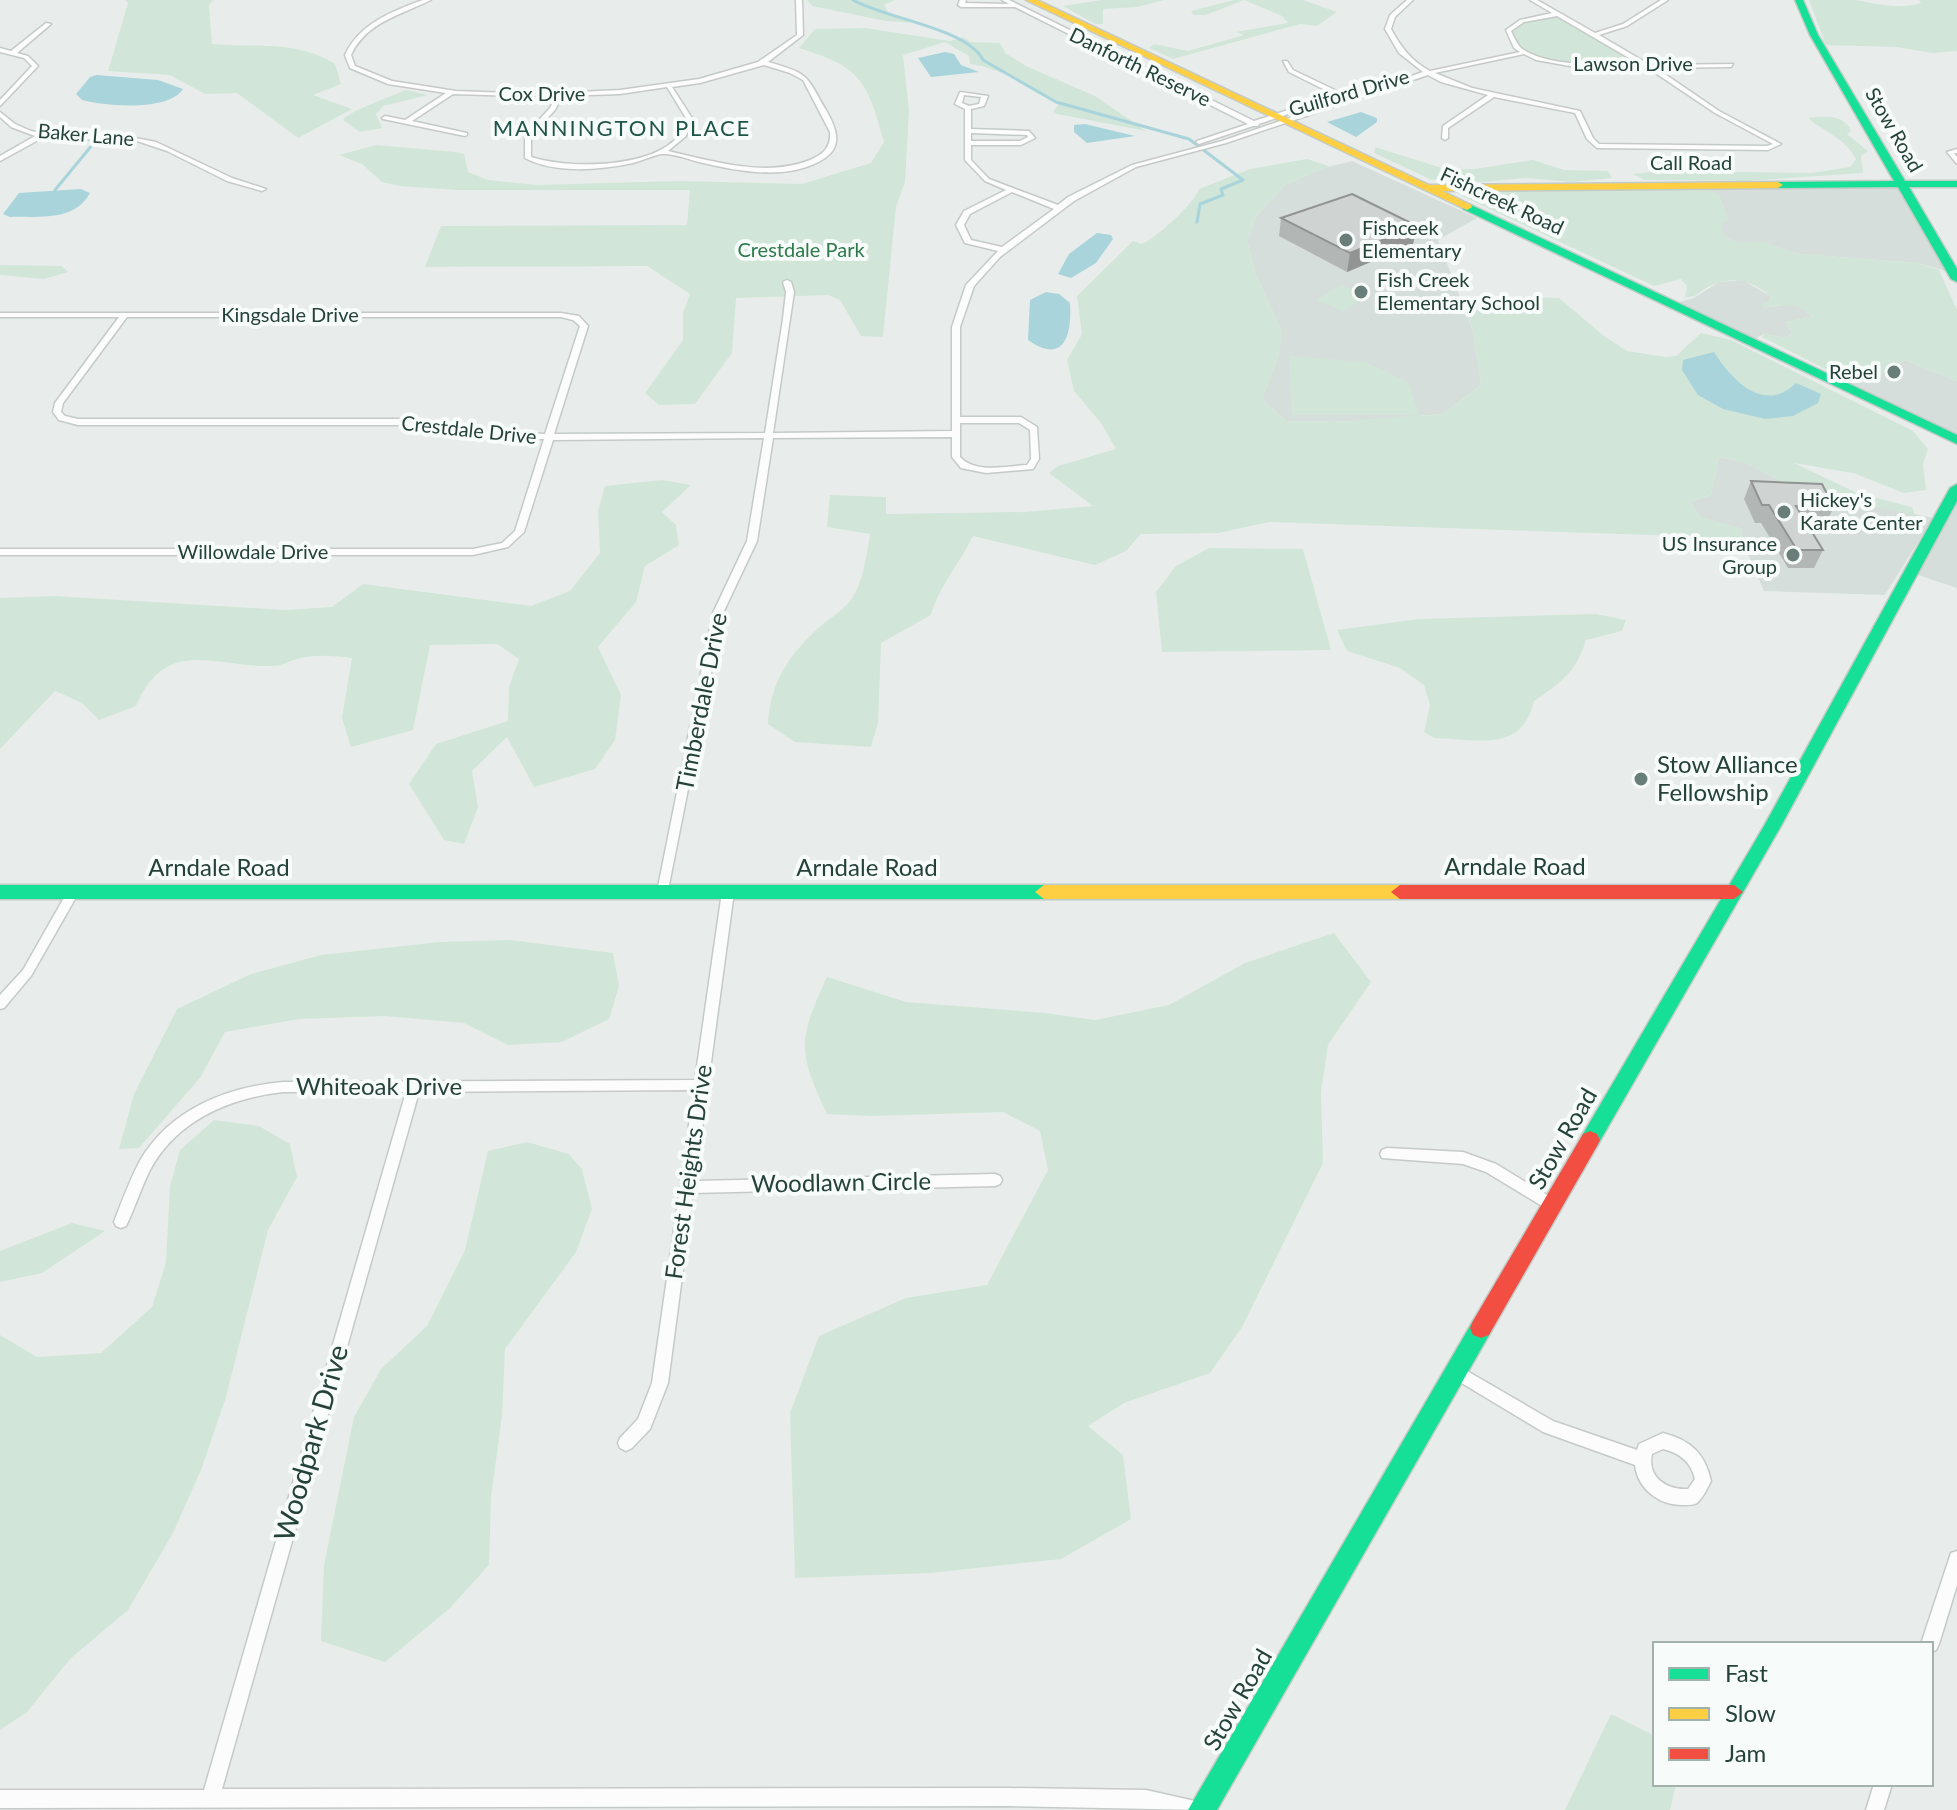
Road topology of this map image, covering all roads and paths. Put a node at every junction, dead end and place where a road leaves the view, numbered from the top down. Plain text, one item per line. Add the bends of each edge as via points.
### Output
1 (428, 0) edge
2 (799, 0) edge
3 (963, 0) edge
4 (1005, 0) edge
5 (1410, 0) edge
6 (1533, 0) edge
7 (1665, 0) edge
8 (1799, 0) edge
9 (1024, 3) edge
10 (1558, 14) junction
11 (48, 24) dead end
12 (1594, 35) junction
13 (0, 50) edge
14 (13, 53) junction
15 (1522, 53) junction
16 (761, 62) junction
17 (1285, 62) dead end
18 (1731, 65) dead end
19 (1646, 66) junction
20 (1427, 73) junction
21 (670, 88) junction
22 (453, 91) junction
23 (560, 94) junction
24 (1340, 94) junction
25 (1492, 95) junction
26 (1351, 100) junction
27 (0, 104) edge
28 (968, 108) dead end
29 (0, 114) edge
30 (385, 118) dead end
31 (407, 122) junction
32 (1252, 122) junction
33 (1272, 122) junction
34 (968, 131) junction
35 (465, 134) dead end
36 (42, 135) junction
37 (1445, 138) dead end
38 (968, 143) junction
39 (1194, 147) junction
40 (1957, 151) edge
41 (664, 152) junction
42 (0, 159) edge
43 (1957, 161) edge
44 (1900, 184) junction
45 (1957, 184) edge
46 (1424, 188) junction
47 (262, 189) dead end
48 (1009, 191) junction
49 (1059, 208) junction
50 (1004, 250) junction
51 (1957, 279) edge
52 (787, 282) dead end
53 (0, 315) edge
54 (125, 315) junction
55 (956, 420) junction
56 (956, 434) junction
57 (768, 436) junction
58 (549, 437) junction
59 (1957, 440) edge
60 (1957, 488) edge
61 (0, 552) edge
62 (0, 892) edge
63 (73, 892) junction
64 (663, 892) junction
65 (728, 892) junction
66 (1734, 892) junction
67 (0, 1004) edge
68 (701, 1085) junction
69 (414, 1087) junction
70 (1387, 1154) dead end
71 (995, 1180) dead end
72 (687, 1187) junction
73 (1552, 1205) junction
74 (121, 1222) dead end
75 (1455, 1371) junction
76 (626, 1443) dead end
77 (1641, 1459) dead end
78 (1957, 1559) edge
79 (1931, 1642) edge
80 (1882, 1786) edge
81 (0, 1799) edge
82 (210, 1799) junction
83 (1195, 1810) edge
84 (1202, 1810) edge
85 (1875, 1810) edge

1 - 22 street, Cox Drive via 365,32 349,49 349,62 378,81
2 - 16 street, Cox Drive via 805,16 801,31
3 - 9 street, Danforth Reserve via 961,5 974,7
4 - 9 street, Danforth Reserve
5 - 20 street via 1392,16 1388,29
6 - 10 street
7 - 12 street via 1625,25
8 - 44 street, Stow Road
9 - 32 street, Danforth Reserve
9 - 33 street, Fishcreek Road
10 - 12 street
10 - 15 street via 1522,21 1509,31 1512,44
11 - 14 street
12 - 19 street
13 - 14 street
14 - 27 street via 35,66
15 - 19 street, Lawson Drive via 1566,65
15 - 20 street, Guilford Drive
16 - 21 street, Cox Drive
16 - 41 street via 808,82 833,129 829,152 802,165 765,169
17 - 24 street via 1294,73
18 - 19 street, Lawson Drive
19 - 25 street via 1717,112 1778,142 1754,148 1610,148 1592,143 1580,114
20 - 24 street, Guilford Drive via 1408,73
20 - 25 street
20 - 26 street, Guilford Drive
21 - 23 street, Cox Drive
21 - 41 street via 690,122 684,136
22 - 23 street, Cox Drive
22 - 31 street
23 - 41 street via 528,135 526,151 532,160 621,163
24 - 26 street
24 - 33 street, Guilford Drive
25 - 37 street via 1445,127
26 - 33 street, Guilford Drive
28 - 34 street
29 - 36 street, Baker Lane via 12,125
30 - 31 street
31 - 35 street
32 - 33 street
32 - 33 street, Danforth Reserve
32 - 39 street
33 - 39 street
33 - 46 street, Fishcreek Road
34 - 38 street
34 - 38 street via 1017,131 1032,138 1021,143
36 - 42 street
36 - 47 street, Baker Lane via 144,140 243,187
38 - 48 street via 968,160 987,180
39 - 49 street via 1134,166
40 - 43 street via 1950,152
44 - 45 street, Call Road
44 - 46 street, Call Road
44 - 51 street, Stow Road
46 - 59 street, Fishcreek Road
48 - 49 street
48 - 50 street via 967,213 960,225 968,241
49 - 50 street
50 - 55 street via 970,285 960,308
52 - 57 street, Timberdale Drive via 789,306
53 - 54 street, Kingsdale Drive
54 - 58 street, Kingsdale Drive via 578,319 584,329
54 - 58 street, Crestdale Drive via 58,406 62,418 411,422 493,435
55 - 56 street
55 - 56 street via 1021,420 1034,429 1035,459 1030,467 1010,470 964,466 956,457
56 - 57 street, Crestdale Drive
57 - 58 street, Crestdale Drive
57 - 64 street, Timberdale Drive via 752,541 718,613
58 - 61 street, Willowdale Drive via 519,532 505,545 473,552
60 - 66 street, Stow Road
62 - 63 street, Arndale Road
63 - 64 street, Arndale Road
63 - 67 street via 27,973
64 - 65 street, Arndale Road
65 - 66 street, Arndale Road
65 - 68 street, Forest Heights Drive
66 - 73 street, Stow Road
68 - 69 street, Whiteoak Drive
68 - 72 street, Forest Heights Drive
69 - 74 street, Whiteoak Drive via 268,1087 214,1104 158,1146
69 - 82 street, Woodpark Drive
70 - 73 street via 1463,1158 1491,1168
71 - 72 street, Woodlawn Circle
72 - 76 street, Forest Heights Drive via 660,1383 644,1424
73 - 75 street, Stow Road
75 - 77 street via 1549,1427
75 - 84 street, Stow Road
78 - 79 street
80 - 85 street
81 - 82 street
82 - 83 street via 1008,1797 1146,1799

